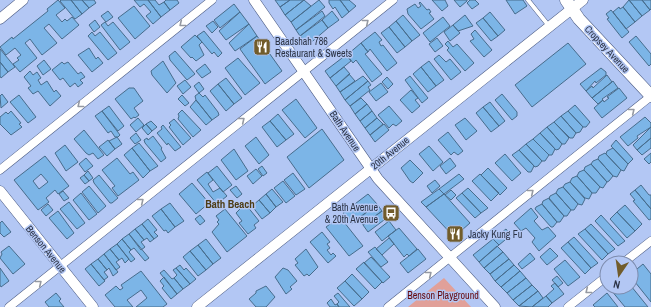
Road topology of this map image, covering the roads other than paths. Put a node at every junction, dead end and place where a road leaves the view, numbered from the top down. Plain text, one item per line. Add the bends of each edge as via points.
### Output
1 (23, 0) edge
2 (212, 0) edge
3 (254, 0) edge
4 (393, 0) edge
5 (528, 0) edge
6 (583, 0) edge
7 (569, 4) edge
8 (0, 19) edge
9 (549, 26) junction
10 (304, 71) junction
11 (651, 96) edge
12 (371, 169) junction
13 (0, 170) edge
14 (0, 192) edge
15 (651, 241) edge
16 (633, 255) edge
17 (450, 258) junction
18 (60, 266) junction
19 (599, 282) edge
20 (9, 307) edge
21 (92, 307) edge
22 (197, 307) edge
23 (388, 307) edge
24 (495, 307) edge
25 (568, 307) edge

1 - 8 street
2 -> 13 street
3 - 10 street, Bath Avenue
10 -> 4 street
5 - 9 lane
6 - 7 street, 20th Avenue
7 - 9 street, 20th Avenue
7 - 11 main road, Cropsey Avenue via 579,20
9 - 12 street, 20th Avenue
10 - 12 street, Bath Avenue
18 -> 10 street
17 -> 11 street
12 - 17 street, Bath Avenue
12 - 22 street, 20th Avenue
14 - 18 street, Benson Avenue
15 - 16 street
23 -> 17 street
17 - 24 street, Bath Avenue
20 -> 18 street
18 - 21 street, Benson Avenue
19 -> 25 street

